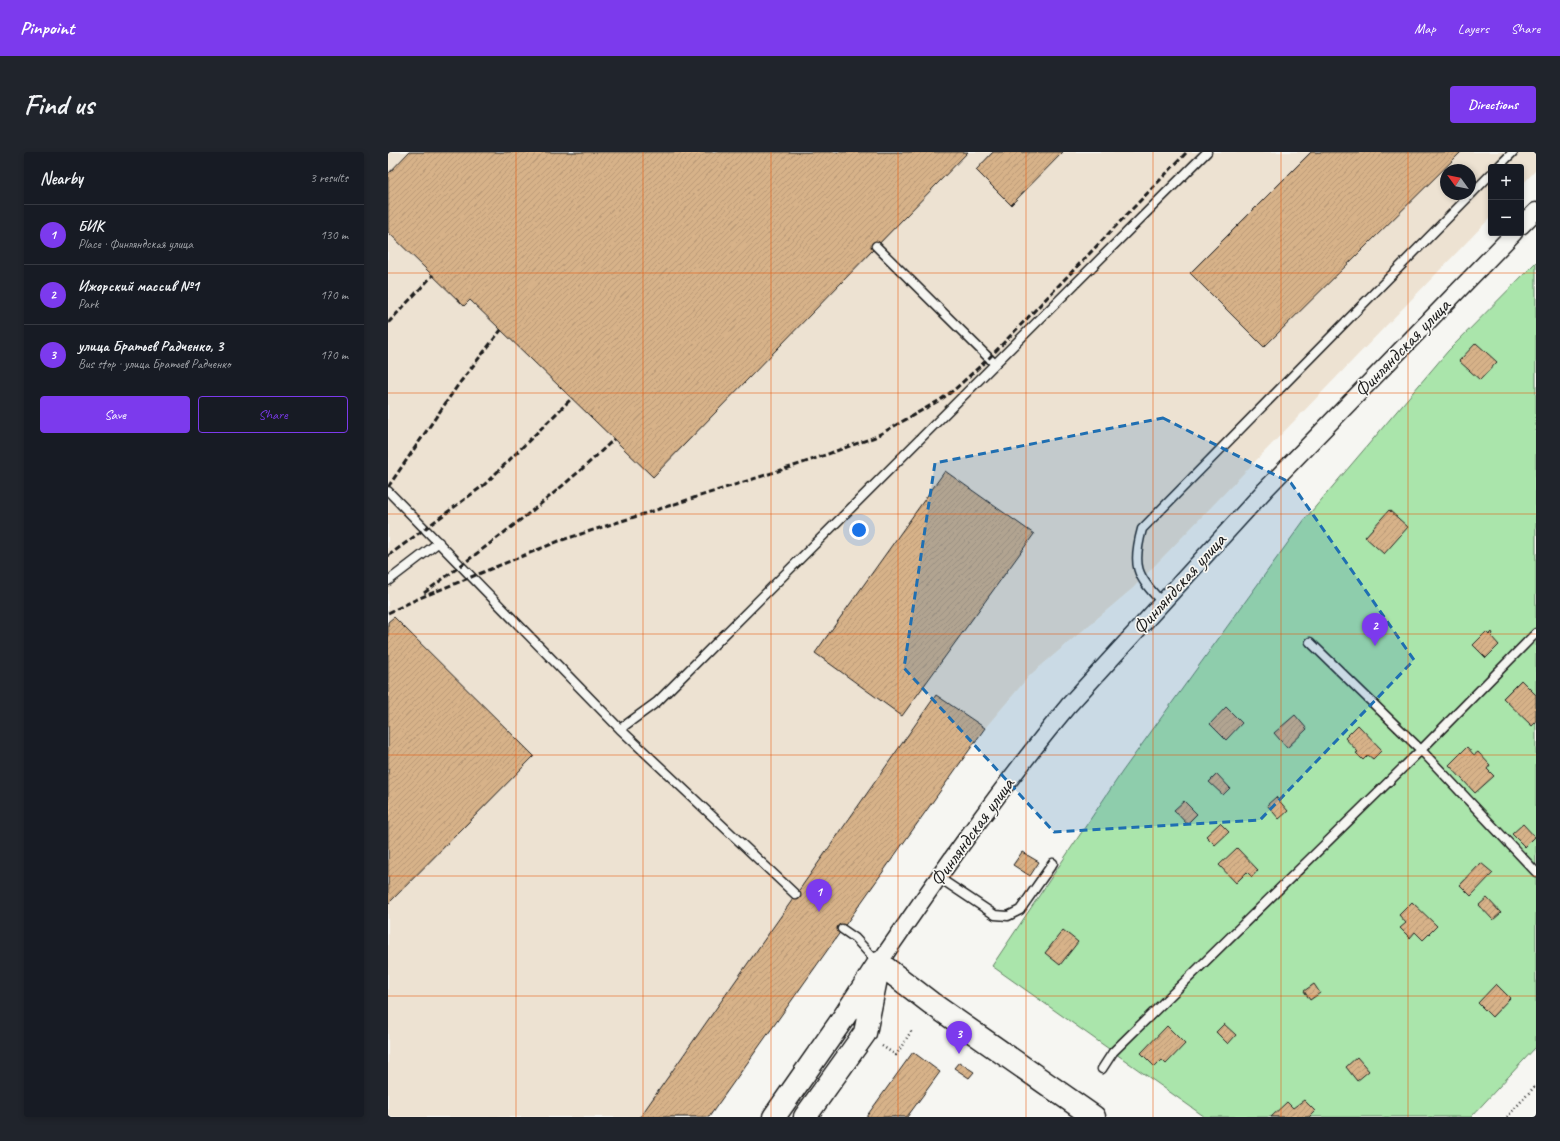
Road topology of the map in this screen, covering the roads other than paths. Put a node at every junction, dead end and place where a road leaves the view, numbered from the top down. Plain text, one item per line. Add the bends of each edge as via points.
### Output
1 (1512, 152) edge
2 (1202, 154) edge
3 (1501, 164) edge
4 (1488, 177) edge
5 (1536, 211) edge
6 (1524, 223) edge
7 (1511, 236) edge
8 (876, 246) dead end
9 (995, 364) junction
10 (388, 491) edge
11 (439, 542) junction
12 (388, 581) edge
13 (1162, 602) junction
14 (1536, 633) edge
15 (1310, 642) dead end
16 (620, 729) junction
17 (1421, 750) junction
18 (1053, 863) dead end
19 (1536, 872) edge
20 (938, 877) junction
21 (796, 895) dead end
22 (842, 929) dead end
23 (879, 963) junction
24 (1102, 1069) dead end
25 (774, 1117) edge
26 (805, 1117) edge
27 (1094, 1117) edge

1 - 3 lane
2 - 9 lane
4 - 13 lane via 1142,529 1136,552 1140,573 1145,585
5 - 6 street
7 - 13 street, Финляндская улица via 1265,490
8 - 9 lane
9 - 16 lane via 657,702
10 - 11 lane
11 - 12 lane
11 - 16 lane
13 - 20 street, Финляндская улица via 1068,706
14 - 17 lane
15 - 17 lane
16 - 21 lane
17 - 19 lane
17 - 24 lane via 1113,1052
18 - 20 lane via 1020,910 1008,916 995,915
20 - 23 street, Финляндская улица
22 - 23 lane via 855,938
23 - 25 street, Финляндская улица via 844,1018
23 - 26 street, Финляндская улица via 865,1033
23 - 27 street via 931,1003

